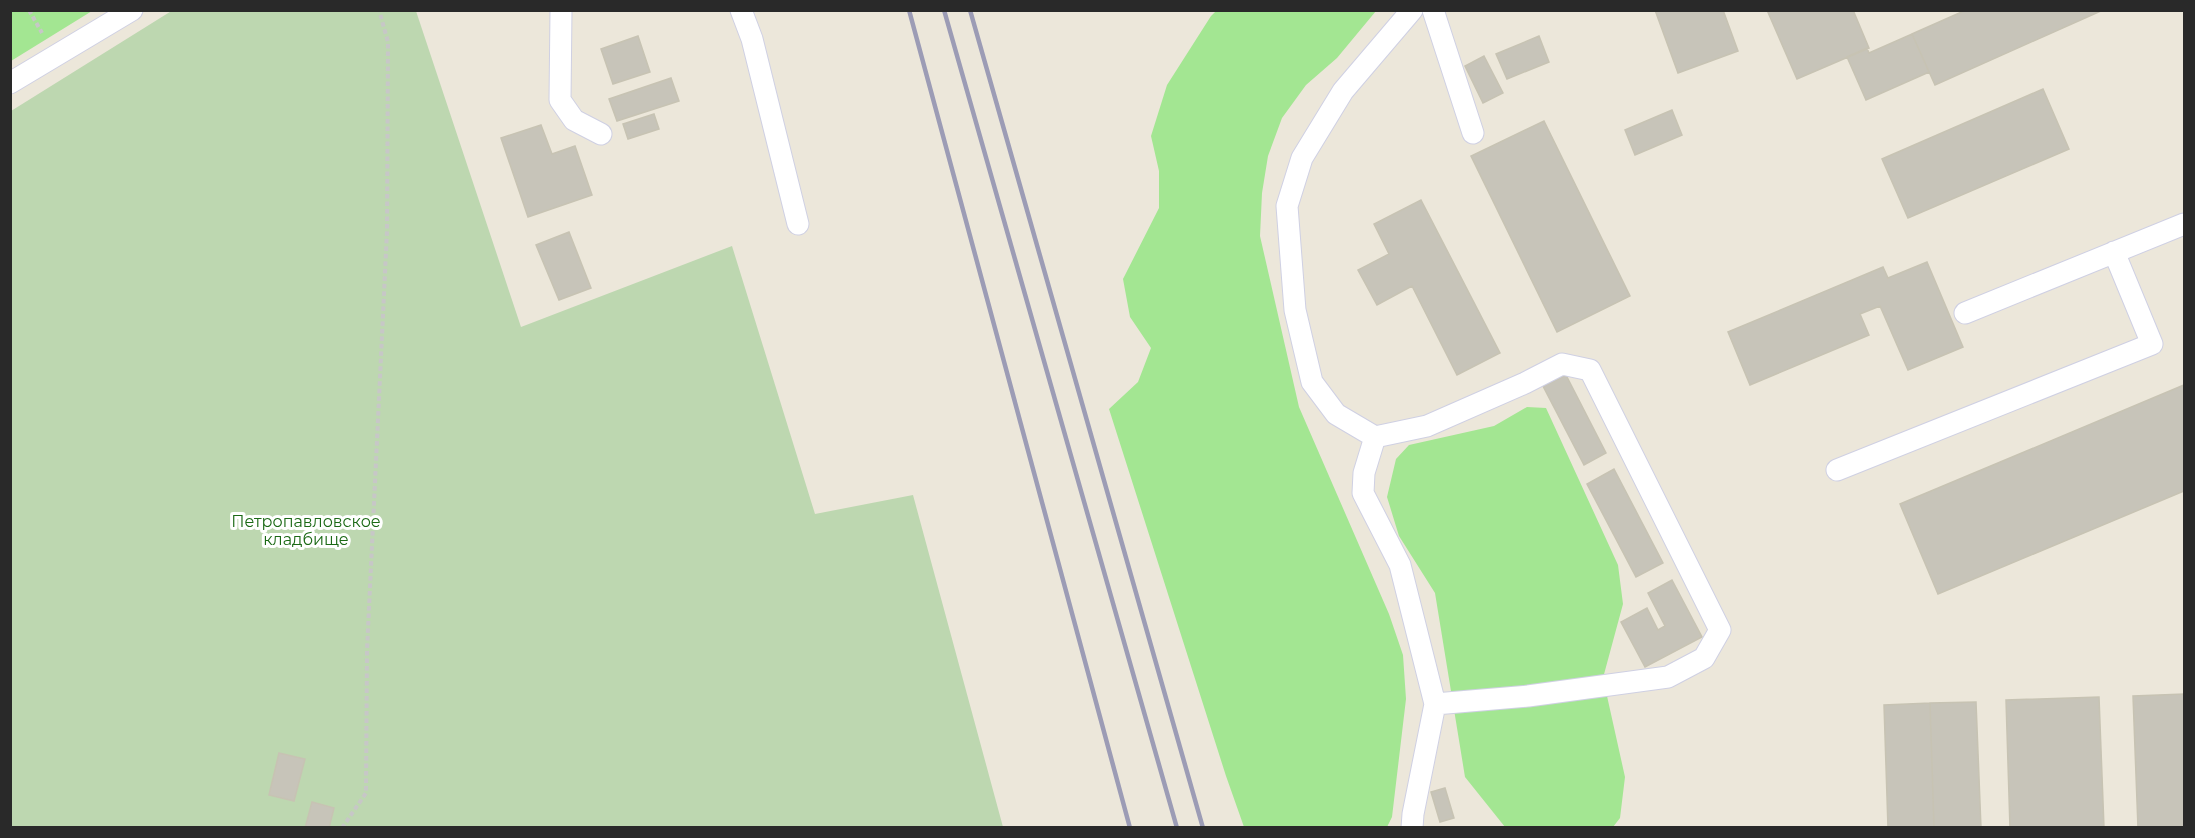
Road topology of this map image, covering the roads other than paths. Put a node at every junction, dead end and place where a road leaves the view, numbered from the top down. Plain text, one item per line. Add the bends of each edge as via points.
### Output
1 (132, 10) edge
2 (561, 10) edge
3 (741, 10) edge
4 (1412, 10) edge
5 (1434, 10) edge
6 (10, 83) edge
7 (1473, 133) dead end
8 (601, 134) dead end
9 (798, 224) dead end
10 (2184, 224) edge
11 (2114, 252) junction
12 (1965, 313) dead end
13 (1375, 437) junction
14 (1837, 470) dead end
15 (1435, 704) junction
16 (1412, 828) edge

1 - 6 lane
2 - 8 lane via 560,100 574,120
3 - 9 lane via 752,39
4 - 13 lane via 1343,91 1302,158 1287,206 1295,310 1312,382 1336,414
5 - 7 lane
10 - 11 lane
11 - 12 lane
11 - 14 lane via 2152,344
13 - 15 lane via 1363,493 1400,565
13 - 15 lane via 1427,426 1562,364 1590,370 1720,630 1704,658 1668,677
15 - 16 lane

